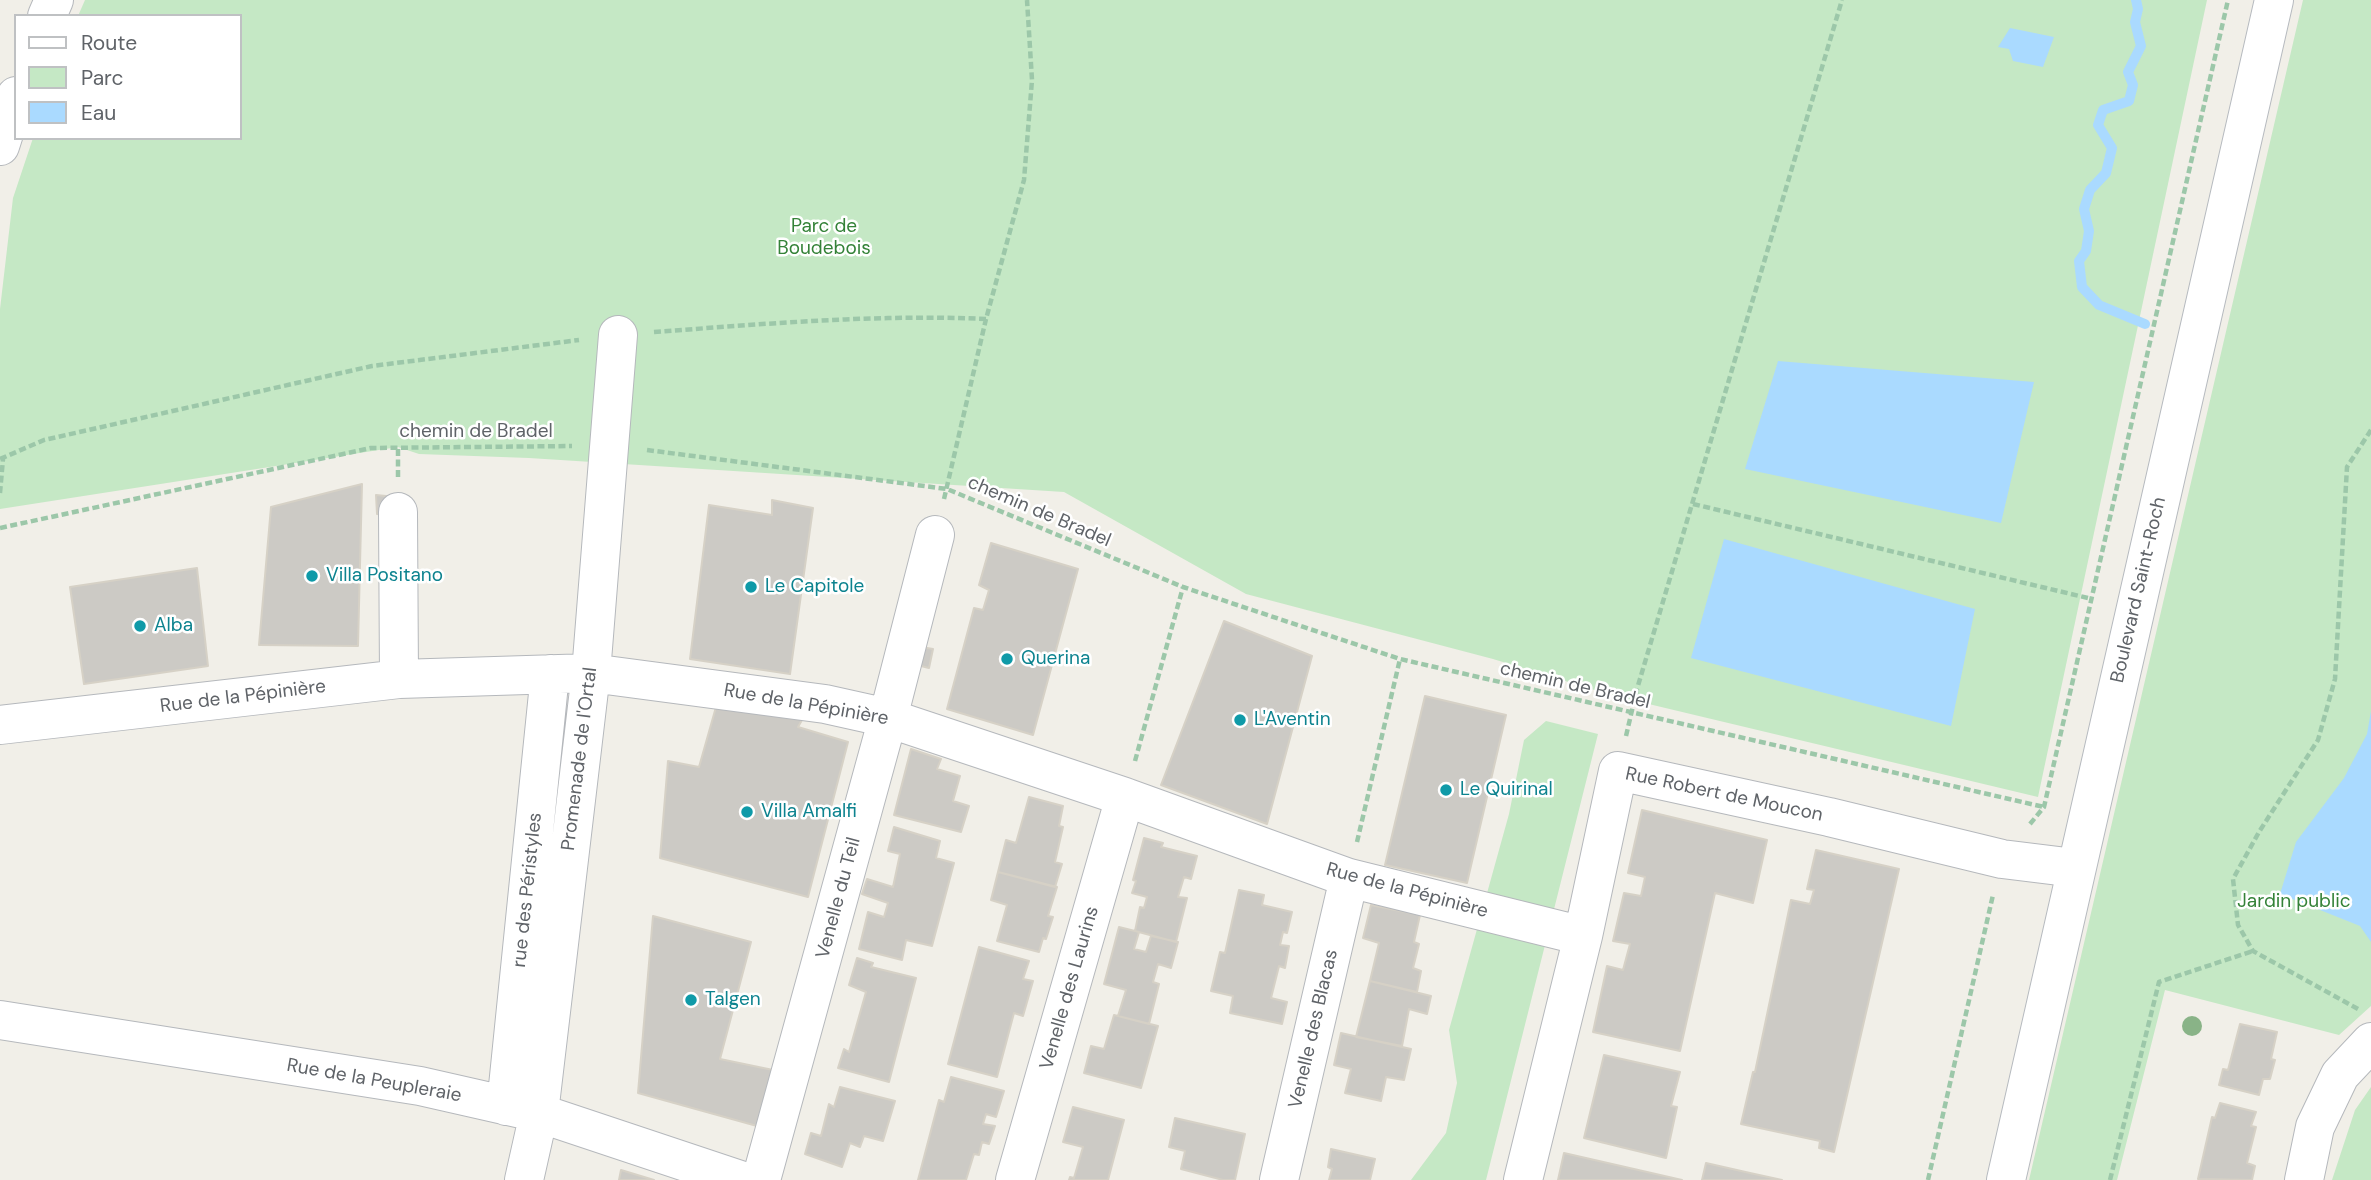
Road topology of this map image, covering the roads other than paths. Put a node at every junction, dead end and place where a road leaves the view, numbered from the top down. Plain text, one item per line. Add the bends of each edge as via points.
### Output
1 (2274, 0) edge
2 (14, 102) edge
3 (0, 146) edge
4 (618, 335) dead end
5 (398, 512) dead end
6 (935, 535) road end
7 (591, 673) junction
8 (550, 674) junction
9 (399, 679) junction
10 (888, 718) junction
11 (0, 725) edge
12 (1125, 797) junction
13 (2075, 868) junction
14 (1349, 878) junction
15 (1583, 936) junction
16 (0, 1020) edge
17 (2365, 1026) edge
18 (523, 1109) junction
19 (524, 1180) edge
20 (740, 1180) edge
21 (761, 1180) edge
22 (1015, 1180) edge
23 (1279, 1180) edge
24 (1523, 1180) edge
25 (2006, 1180) edge
26 (2304, 1180) edge

1 - 13 street, Boulevard Saint-Roch
2 - 3 street
4 - 7 street, Promenade de l'Ortal
5 - 9 street
6 - 10 street, Venelle du Teil
7 - 8 street, Rue de la Pépinière
7 - 10 street, Rue de la Pépinière via 825,704
7 - 18 street, Promenade de l'Ortal
8 - 9 street, Rue de la Pépinière
8 - 18 street, rue des Péristyles
9 - 11 street, Rue de la Pépinière
10 - 12 street, Rue de la Pépinière
10 - 21 street, Venelle du Teil
12 - 14 street, Rue de la Pépinière
12 - 22 street, Venelle des Laurins
13 - 15 street, Rue Robert de Moucon via 2002,859 1618,771
13 - 25 street, Boulevard Saint-Roch
14 - 15 street, Rue de la Pépinière
14 - 23 street, Venelle des Blacas
15 - 24 street, Rue Robert de Moucon
16 - 18 street, Rue de la Peupleraie via 419,1086
17 - 26 street via 2315,1127
18 - 19 street, Promenade de l'Ortal
18 - 20 street, Rue de la Peupleraie

